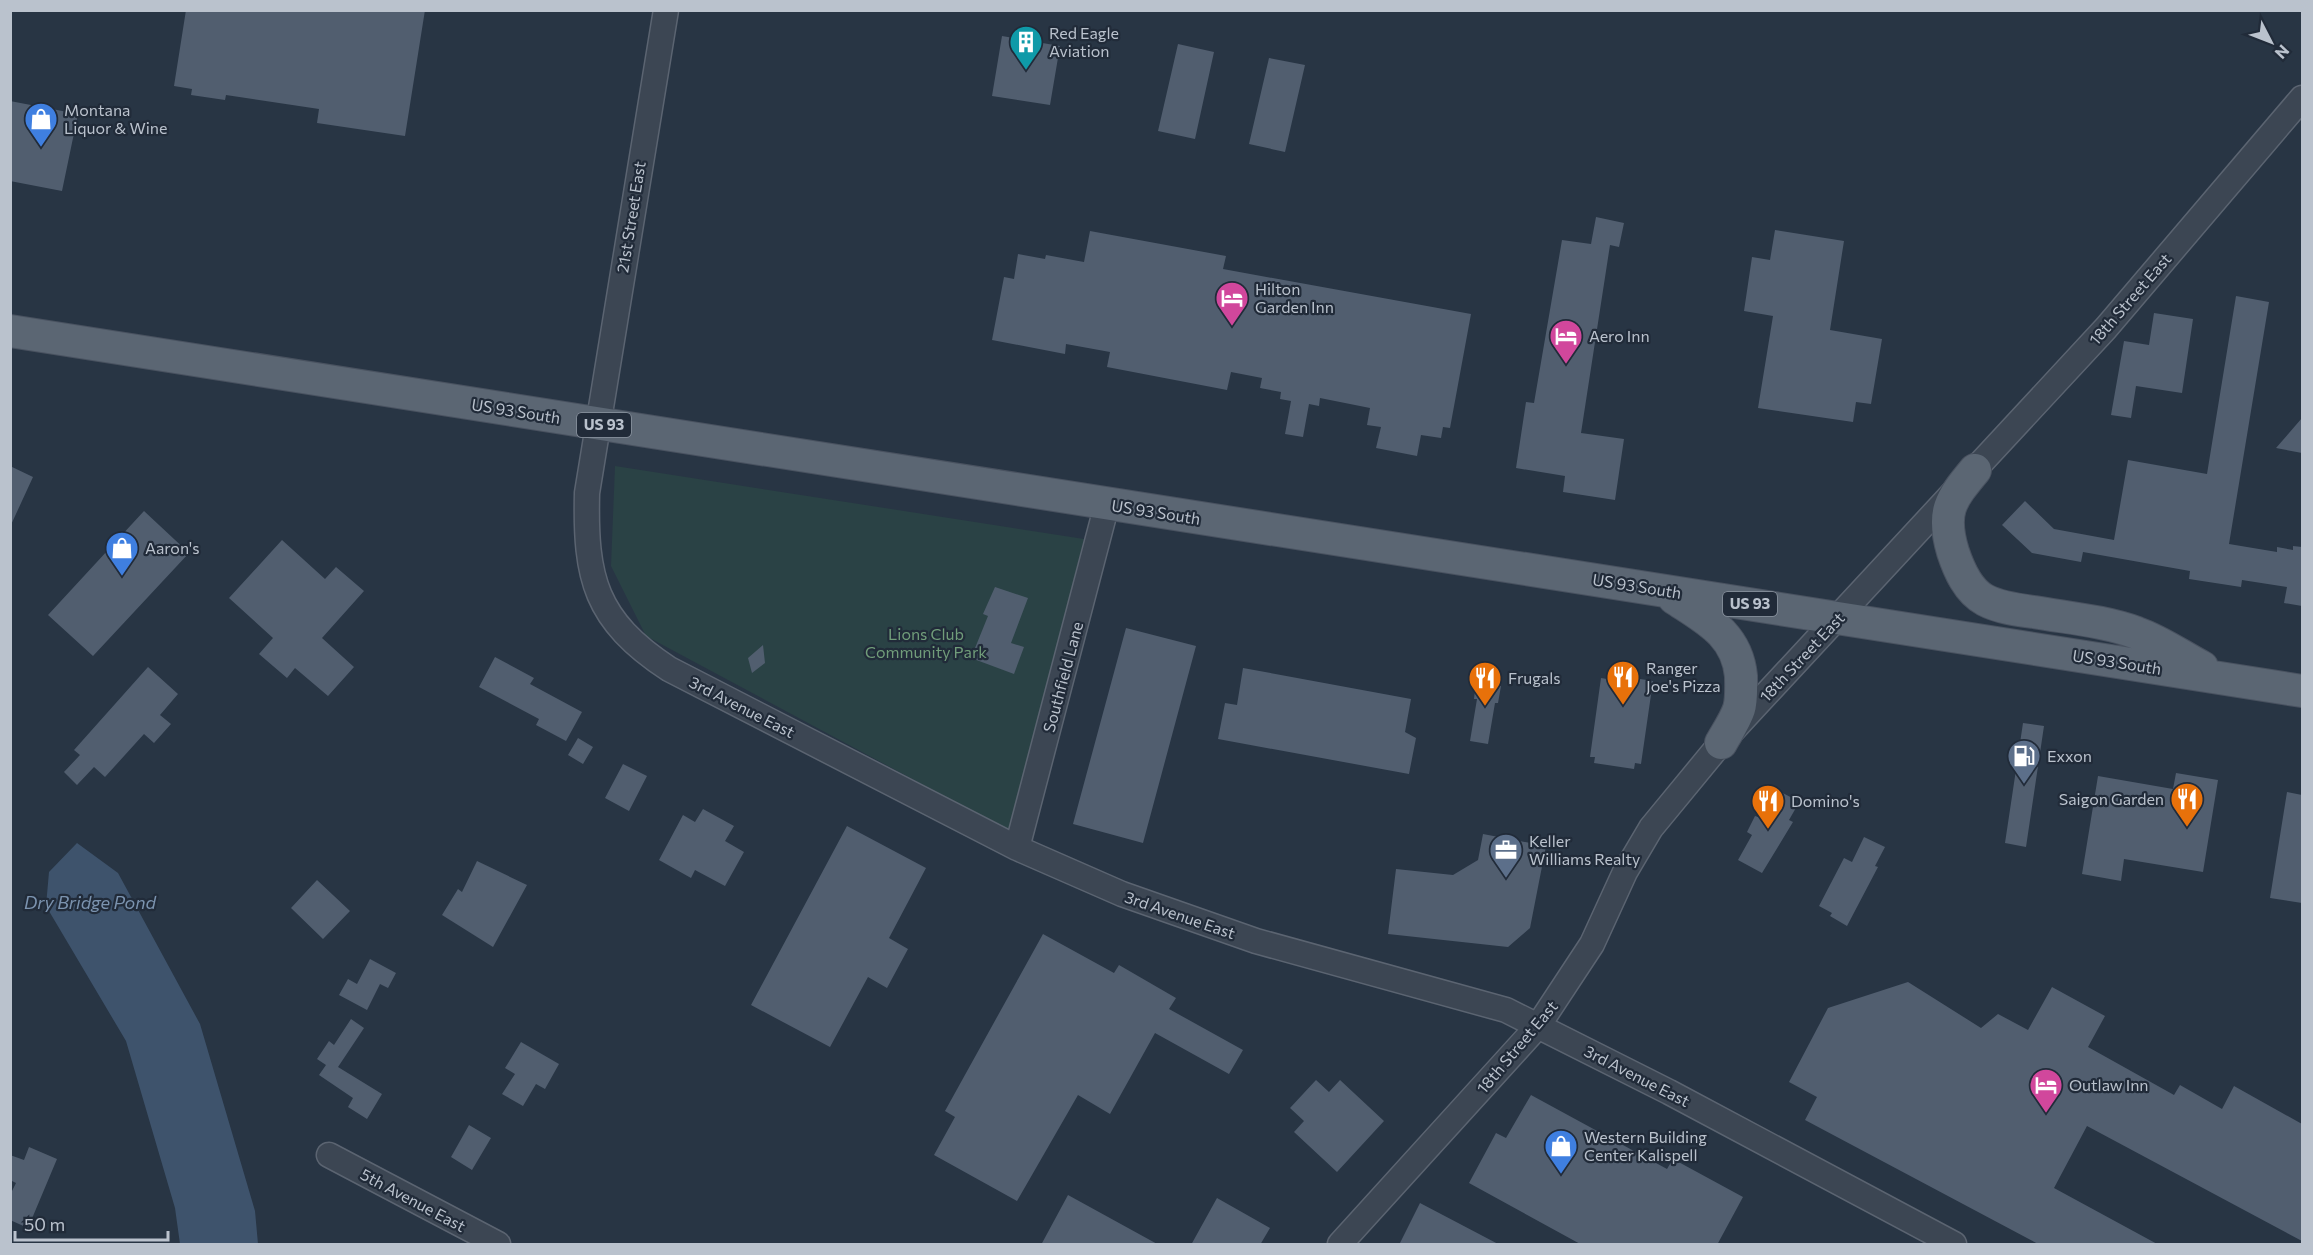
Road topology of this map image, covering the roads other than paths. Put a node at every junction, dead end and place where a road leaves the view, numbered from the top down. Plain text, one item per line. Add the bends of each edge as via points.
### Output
1 (666, 10) edge
2 (2302, 98) edge
3 (10, 331) edge
4 (600, 424) junction
5 (1975, 470) junction
6 (1107, 504) junction
7 (1660, 590) junction
8 (1838, 618) junction
9 (2224, 679) junction
10 (2302, 691) edge
11 (1721, 743) junction
12 (1017, 848) junction
13 (1538, 1026) junction
14 (329, 1155) dead end
15 (498, 1245) edge
16 (1340, 1245) edge
17 (1954, 1245) edge

1 - 4 street, 21st Street East
2 - 5 street, 18th Street East via 2106,328
3 - 4 main road, US 93 South / US 93
4 - 6 main road, US 93 South / US 93
4 - 12 street, 3rd Avenue East via 587,493 586,541 590,572 603,604 622,632 669,669
5 - 8 street, 18th Street East
5 - 9 main road via 1954,496 1947,514 1947,532 1960,571 1985,600 2138,633
6 - 7 main road, US 93 South / US 93
6 - 12 street, Southfield Lane
7 - 8 main road, US 93 South / US 93
7 - 11 main road via 1711,621 1729,638 1739,661 1739,709
8 - 9 main road, US 93 South / US 93
8 - 11 street, 18th Street East
9 - 10 main road, US 93 South / US 93
11 - 13 street, 18th Street East via 1651,828 1625,872 1592,944
12 - 13 street, 3rd Avenue East via 1122,894 1226,932 1467,998 1506,1010
13 - 16 street, 18th Street East
13 - 17 street, 3rd Avenue East
14 - 15 street, 5th Avenue East

